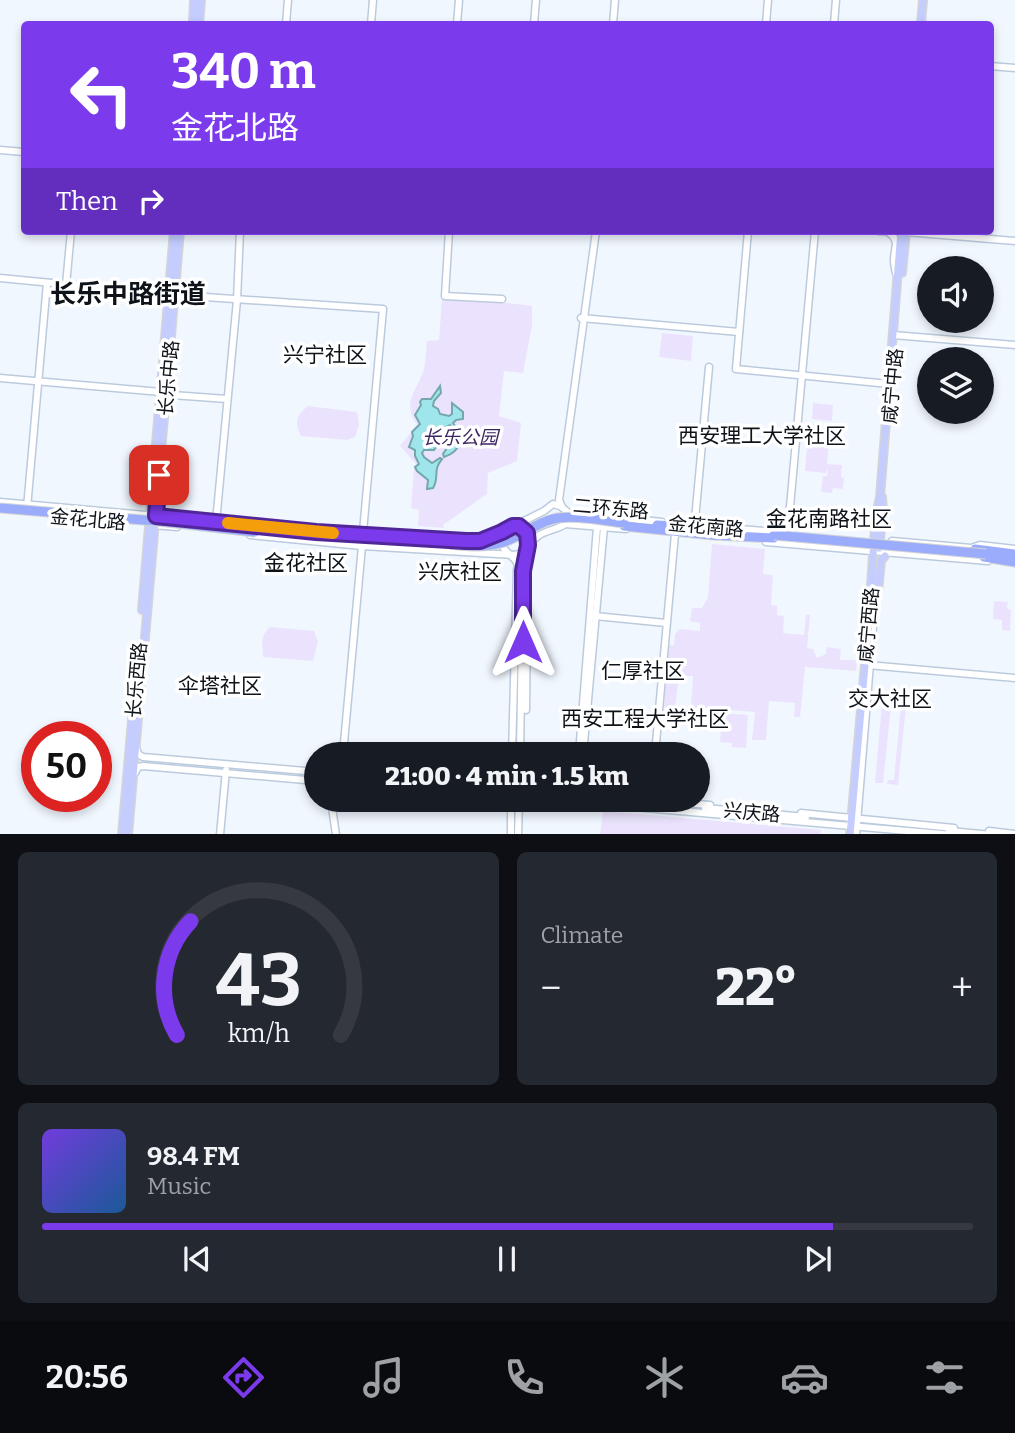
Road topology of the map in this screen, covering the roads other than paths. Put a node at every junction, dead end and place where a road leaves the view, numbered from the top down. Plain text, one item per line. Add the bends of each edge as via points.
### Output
1 (288, 0) edge
2 (373, 0) edge
3 (459, 0) edge
4 (536, 0) edge
5 (616, 0) edge
6 (768, 0) edge
7 (836, 0) edge
8 (924, 0) edge
9 (286, 21) edge
10 (371, 21) edge
11 (457, 21) edge
12 (534, 21) edge
13 (614, 21) edge
14 (766, 21) edge
15 (834, 21) edge
16 (922, 21) edge
17 (994, 66) edge
18 (1015, 68) edge
19 (0, 152) edge
20 (21, 154) edge
21 (71, 235) edge
22 (174, 235) edge
23 (179, 235) edge
24 (240, 235) edge
25 (449, 235) edge
26 (594, 235) edge
27 (748, 235) edge
28 (815, 235) edge
29 (892, 235) edge
30 (903, 235) edge
31 (953, 235) edge
32 (968, 235) edge
33 (1015, 240) edge
34 (896, 274) dead end
35 (0, 278) edge
36 (47, 283) junction
37 (66, 285) junction
38 (172, 294) junction
39 (502, 299) dead end
40 (237, 300) junction
41 (582, 318) junction
42 (739, 332) junction
43 (895, 335) junction
44 (1015, 345) edge
45 (709, 367) dead end
46 (802, 375) junction
47 (0, 378) edge
48 (38, 381) junction
49 (889, 384) junction
50 (164, 392) junction
51 (228, 399) junction
52 (27, 505) junction
53 (0, 507) edge
54 (546, 508) junction
55 (564, 510) junction
56 (26, 513) junction
57 (152, 516) junction
58 (625, 520) junction
59 (695, 520) dead end
60 (216, 522) junction
61 (565, 524) junction
62 (675, 524) junction
63 (152, 525) junction
64 (513, 526) junction
65 (601, 527) junction
66 (717, 527) junction
67 (651, 529) junction
68 (788, 529) dead end
69 (549, 530) junction
70 (260, 531) junction
71 (502, 532) junction
72 (662, 533) junction
73 (729, 533) junction
74 (675, 534) junction
75 (365, 536) junction
76 (715, 538) junction
77 (877, 540) junction
78 (480, 541) junction
79 (400, 543) junction
80 (421, 544) junction
81 (362, 545) junction
82 (528, 545) junction
83 (971, 548) joint
84 (1015, 552) edge
85 (482, 553) junction
86 (879, 553) junction
87 (512, 556) junction
88 (985, 556) junction
89 (1008, 563) edge
90 (872, 606) junction
91 (594, 616) junction
92 (666, 622) junction
93 (869, 665) junction
94 (1015, 678) edge
95 (136, 741) junction
96 (344, 742) edge
97 (519, 742) edge
98 (519, 742) edge
99 (582, 742) edge
100 (656, 742) edge
101 (131, 760) junction
102 (150, 765) junction
103 (226, 769) junction
104 (304, 776) edge
105 (132, 785) junction
106 (710, 810) edge
107 (710, 810) edge
108 (333, 812) edge
109 (518, 812) edge
110 (854, 826) edge
111 (122, 834) edge
112 (128, 834) edge
113 (220, 834) edge
114 (336, 834) edge
115 (517, 834) edge
116 (910, 834) edge
117 (942, 834) edge
118 (977, 834) edge
119 (1015, 834) edge

1 - 9 street
2 - 10 street
3 - 11 street
4 - 12 street
5 - 13 street
6 - 14 street
7 - 15 street
8 - 16 main road
17 - 18 street
19 - 20 street
21 - 37 street
22 - 38 main road, 长乐中路
23 - 38 main road, 长乐中路
24 - 40 street
25 - 39 street via 445,296
26 - 41 street
27 - 42 street
28 - 46 street
29 - 34 street via 896,240
30 - 43 main road, 咸宁中路
31 - 33 street
32 - 33 street
35 - 36 street
36 - 37 street
36 - 48 street
37 - 38 street
38 - 40 street
38 - 50 main road, 长乐中路
40 - 51 street
40 - 75 street via 383,309
41 - 42 street
41 - 54 street via 557,494
41 - 55 street via 559,500
42 - 46 street via 736,369
43 - 44 street
43 - 49 main road, 咸宁中路
43 - 77 main road, 咸宁中路
45 - 59 street
46 - 49 street
46 - 68 street
47 - 48 street
48 - 50 street
48 - 52 street
49 - 77 main road, 咸宁中路
50 - 51 street
50 - 57 main road, 长乐中路
51 - 60 street
52 - 53 street, 金花北路
52 - 56 street
52 - 57 street, 金花北路
53 - 56 street, 金花北路
53 - 70 highway, 二环东路, bridge
54 - 55 street via 556,505
54 - 64 street
54 - 69 street via 542,524
55 - 58 street
55 - 61 street
56 - 63 street, 金花北路
57 - 60 street, 金花北路
57 - 63 main road, 长乐中路
58 - 62 highway, 二环东路
58 - 67 highway, 二环东路
58 - 79 highway, 二环东路, bridge via 551,519 491,546
60 - 70 street, 金花北路
61 - 65 street, 金花南路
61 - 69 street
62 - 66 street, 金花南路
62 - 73 highway, 二环东路
63 - 70 street, 金花北路
63 - 95 main road, 长乐西路
63 - 101 main road, 长乐西路
64 - 71 street
64 - 82 street via 527,533
65 - 72 street, 金花南路
65 - 91 street
66 - 73 highway
66 - 77 street, 金花南路
67 - 72 highway
67 - 73 highway, 二环东路
69 - 82 street
70 - 75 street, 金花北路
70 - 79 highway, 二环东路
70 - 79 highway, 二环东路
70 - 81 street, 金花北路
71 - 78 street, 金花北路
71 - 87 street via 502,547
72 - 74 street, 金花南路
73 - 76 highway
73 - 88 highway, 二环东路, bridge
74 - 76 street, 金花南路
74 - 92 street
75 - 80 street, 金花北路
76 - 86 street, 金花南路
77 - 83 street, 金花南路
77 - 86 main road
78 - 80 street, 金花北路
78 - 85 street via 493,545 491,551
79 - 80 highway
80 - 81 street, 金花北路
80 - 85 street, 金花北路
81 - 96 street
82 - 87 street via 522,554
82 - 97 street via 523,571
83 - 84 highway
84 - 88 highway, 二环东路
85 - 87 street, 金花北路
86 - 89 street, 金花南路
86 - 90 main road via 878,591
86 - 90 main road via 870,555
87 - 98 street via 520,566
88 - 89 highway, 二环东路
90 - 93 main road, 咸宁西路
90 - 110 main road, 咸宁西路
91 - 92 street
91 - 99 street
92 - 100 street
93 - 94 street
93 - 110 main road, 咸宁西路
95 - 101 main road, 长乐西路
95 - 103 street via 141,756
101 - 102 street
101 - 103 street
101 - 105 main road, 长乐西路
101 - 111 main road, 长乐西路
102 - 103 street
102 - 105 street via 138,767
103 - 104 street
103 - 113 street
105 - 112 main road, 长乐西路
106 - 110 street
107 - 110 street
108 - 114 street
109 - 115 street
110 - 116 street
110 - 117 street
110 - 118 street
110 - 119 street

